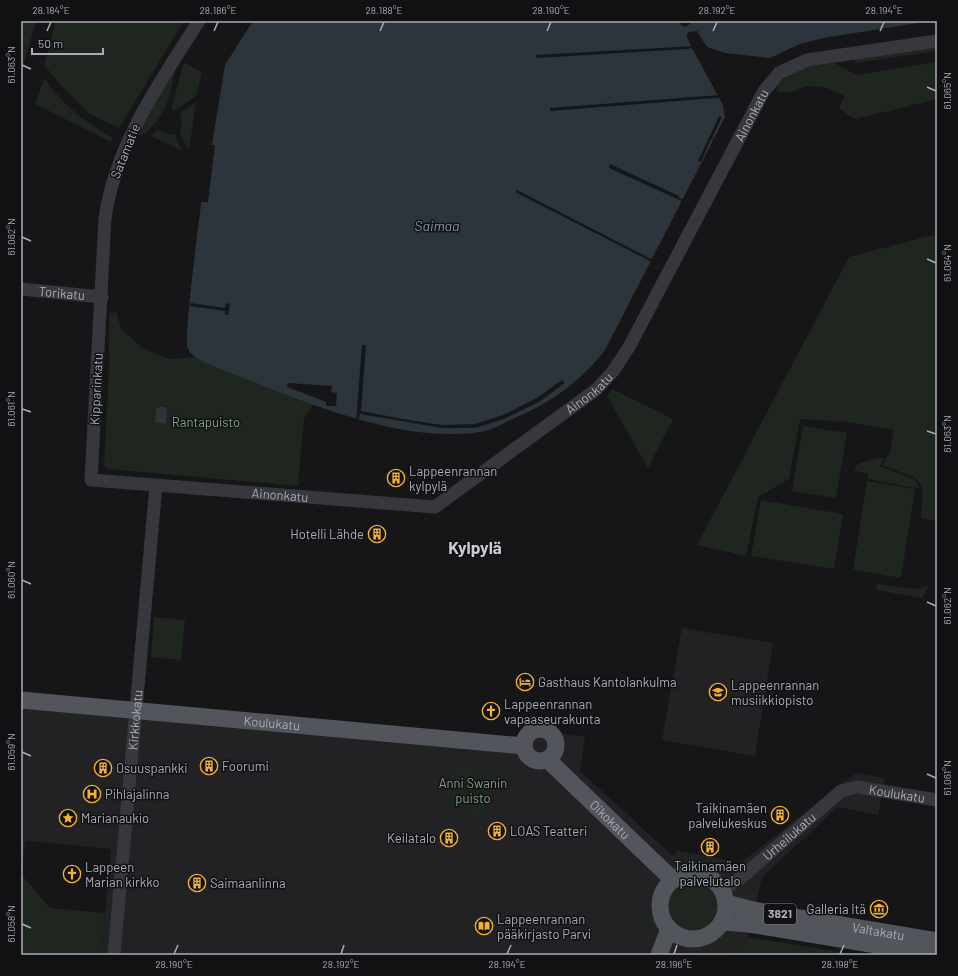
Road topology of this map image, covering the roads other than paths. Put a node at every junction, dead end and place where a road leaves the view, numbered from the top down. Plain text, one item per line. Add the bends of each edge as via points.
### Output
1 (199, 21) edge
2 (937, 41) edge
3 (21, 289) edge
4 (102, 297) junction
5 (91, 480) joint
6 (156, 485) junction
7 (21, 700) edge
8 (135, 711) junction
9 (524, 746) junction
10 (548, 760) junction
11 (857, 787) joint
12 (937, 800) edge
13 (673, 880) junction
14 (724, 896) junction
15 (723, 922) junction
16 (669, 929) junction
17 (684, 939) junction
18 (937, 941) edge
19 (114, 955) edge
20 (659, 955) edge
21 (671, 955) edge
22 (937, 955) edge

1 - 4 street, Satamatie via 139,116 117,169 105,218
2 - 6 street, Ainonkatu via 807,60 778,73 764,91 629,347 606,380 580,403 435,507
3 - 4 street, Torikatu
4 - 5 street, Kipparinkatu
5 - 6 street, Ainonkatu
6 - 8 street, Kirkkokatu
7 - 8 main road, Koulukatu
8 - 9 main road, Koulukatu
8 - 19 street, Kirkkokatu
9 - 10 main road via 526,754 532,759 540,762
9 - 10 main road via 530,732 546,730 556,742 555,751
10 - 13 main road, Oikokatu
11 - 12 street, Koulukatu
11 - 14 street, Urheilukatu via 837,794 742,877
13 - 14 main road, 3821 via 687,874 700,874 713,880
13 - 16 main road via 664,890 660,901 661,916
14 - 15 main road via 726,913
14 - 18 main road, Valtakatu / 3821 via 753,910
15 - 17 main road via 708,936
15 - 22 main road, Valtakatu / 3821
16 - 17 main road
16 - 20 main road
17 - 21 main road

